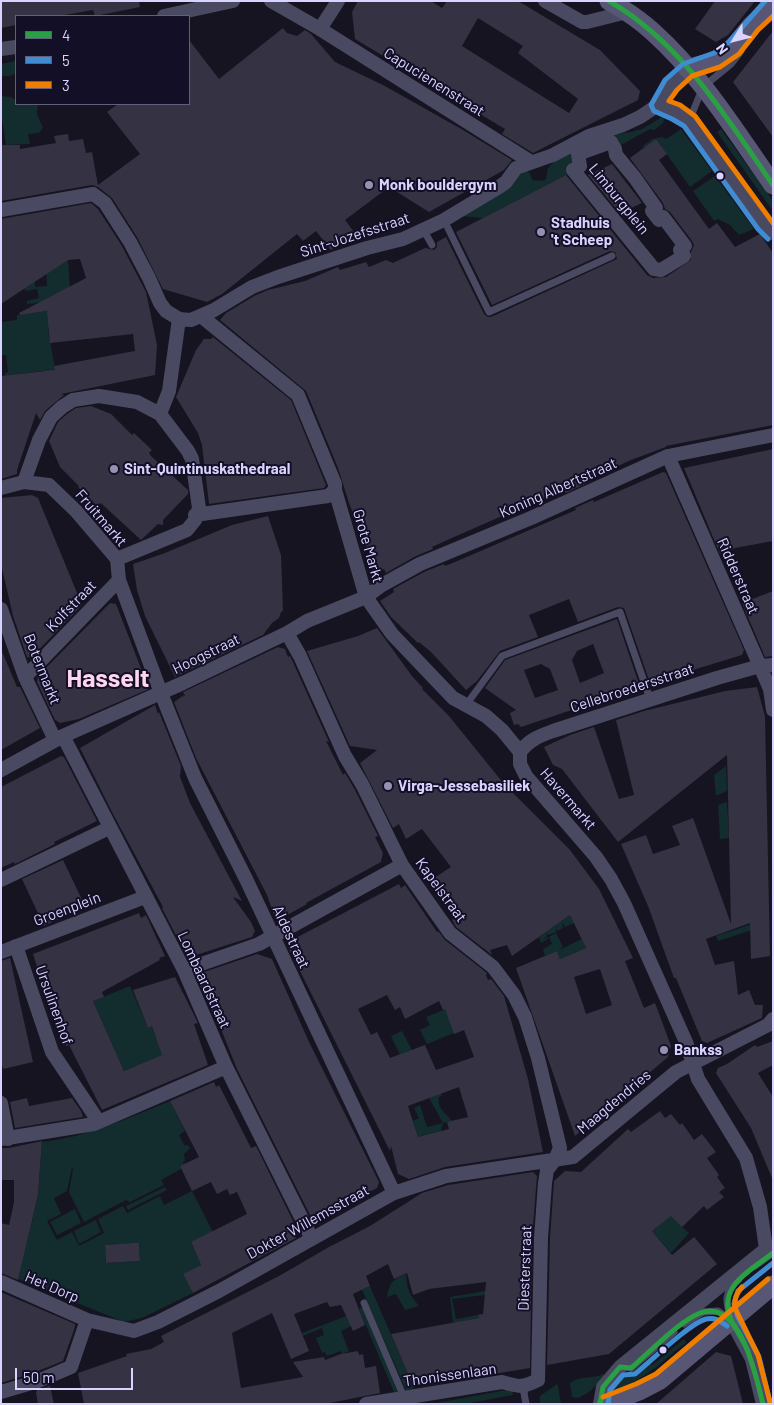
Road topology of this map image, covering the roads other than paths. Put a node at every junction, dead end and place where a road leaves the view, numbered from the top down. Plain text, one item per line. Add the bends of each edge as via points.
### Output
1 (232, 1) edge
2 (271, 1) edge
3 (338, 1) edge
4 (545, 1) edge
5 (610, 1) edge
6 (770, 8) edge
7 (627, 12) junction
8 (169, 15) edge
9 (320, 29) junction
10 (15, 47) edge
11 (1, 50) edge
12 (688, 69) junction
13 (703, 87) junction
14 (658, 105) junction
15 (689, 121) junction
16 (531, 162) junction
17 (773, 185) edge
18 (1, 210) edge
19 (444, 220) junction
20 (423, 229) junction
21 (770, 229) edge
22 (432, 245) dead end
23 (637, 245) joint
24 (612, 256) dead end
25 (201, 316) junction
26 (179, 319) junction
27 (160, 414) junction
28 (773, 434) edge
29 (668, 456) junction
30 (24, 482) junction
31 (1, 488) edge
32 (335, 490) junction
33 (195, 515) junction
34 (117, 559) junction
35 (119, 580) junction
36 (366, 597) junction
37 (1, 609) edge
38 (287, 632) junction
39 (767, 666) edge
40 (25, 677) junction
41 (161, 694) junction
42 (650, 699) junction
43 (466, 705) junction
44 (773, 710) edge
45 (59, 738) junction
46 (520, 752) junction
47 (1, 770) edge
48 (110, 828) junction
49 (402, 865) junction
50 (1, 880) edge
51 (145, 897) junction
52 (273, 936) junction
53 (16, 946) junction
54 (1, 952) edge
55 (184, 970) junction
56 (773, 1019) edge
57 (692, 1064) junction
58 (226, 1067) junction
59 (1, 1103) edge
60 (98, 1122) junction
61 (5, 1139) edge
62 (554, 1160) junction
63 (394, 1193) junction
64 (312, 1239) junction
65 (771, 1244) edge
66 (1, 1282) edge
67 (773, 1285) edge
68 (364, 1303) dead end
69 (87, 1320) junction
70 (731, 1320) junction
71 (620, 1367) junction
72 (532, 1383) junction
73 (1, 1392) edge
74 (404, 1397) junction
75 (766, 1399) edge
76 (366, 1404) edge
77 (526, 1404) edge
78 (600, 1404) edge
79 (606, 1404) edge

1 - 8 street
2 - 9 street, Capucienenstraat
3 - 9 street
4 - 7 street via 582,22
5 - 7 main road
6 - 12 main road via 726,54
6 - 13 lane via 734,60
7 - 12 main road via 652,30
9 - 16 street, Capucienenstraat
10 - 11 street
12 - 13 main road
12 - 14 street, Sint-Jozefsstraat
13 - 15 lane
13 - 17 main road
14 - 15 street
14 - 16 street, Sint-Jozefsstraat via 624,125 589,136 553,155
15 - 21 street
16 - 19 street, Sint-Jozefsstraat via 516,168 506,182
18 - 26 street via 93,194 105,203 130,242 160,303
19 - 20 street, Sint-Jozefsstraat
19 - 24 lane via 489,312
20 - 22 lane
20 - 25 street, Sint-Jozefsstraat via 403,239 261,284
23 - 23 street, Limburgplein via 573,170 580,166 578,154 611,142 616,155 656,208 652,211 658,220 663,217 685,246 680,250 684,256 661,270 654,269
25 - 26 street via 191,320
25 - 32 street, Grote Markt via 298,395
26 - 27 street via 169,391
27 - 30 street via 137,402 99,396 73,400 51,417 38,440
27 - 33 street via 192,459 199,508
28 - 29 street, Koning Albertstraat
29 - 36 street, Koning Albertstraat via 420,564
29 - 39 street, Ridderstraat via 751,645
30 - 31 street
30 - 34 street, Fruitmarkt via 49,485
32 - 33 street via 328,496
32 - 36 street, Grote Markt
33 - 34 street via 191,525 181,534
34 - 35 street, Fruitmarkt
35 - 40 street, Kolfstraat
35 - 41 street, Fruitmarkt
36 - 38 street, Grote Markt
36 - 43 street, Havermarkt via 392,634 435,681
37 - 40 street, Botermarkt
38 - 41 street, Hoogstraat
38 - 49 street, Kapelstraat via 345,756
39 - 42 street, Cellebroedersstraat
39 - 44 street, Ridderstraat
40 - 45 street, Botermarkt
41 - 45 street, Hoogstraat
41 - 52 street, Aldestraat via 195,778
42 - 43 lane via 620,612 502,656
42 - 46 street, Cellebroedersstraat via 534,738
43 - 46 street, Havermarkt via 486,716
45 - 47 street, Hoogstraat
45 - 48 street, Lombaardstraat
46 - 57 street, Havermarkt via 520,764 526,776 611,879 686,1042
48 - 50 street
48 - 51 street, Lombaardstraat
49 - 52 street
49 - 62 street, Kapelstraat via 450,933 493,967 514,995 538,1058 560,1148
51 - 53 street, Groenplein
51 - 55 street, Lombaardstraat
52 - 55 street
52 - 63 street, Aldestraat
53 - 54 street, Groenplein
53 - 60 street, Ursulinenhof via 52,1052
55 - 58 street, Lombaardstraat
56 - 57 street via 768,1025
57 - 62 street, Maagdendries via 658,1085 573,1157
57 - 65 street, Havermarkt via 746,1158
58 - 60 street
58 - 64 street, Lombaardstraat
59 - 61 street
60 - 61 street
62 - 63 street, Dokter Willemsstraat via 446,1176
62 - 72 street, Diesterstraat via 547,1170 545,1183
63 - 64 street, Dokter Willemsstraat
64 - 69 street, Dokter Willemsstraat via 219,1291 134,1331
65 - 70 lane via 728,1293 726,1305
65 - 71 street
66 - 69 street, Het Dorp
67 - 70 main road
68 - 74 lane
69 - 73 street, Het Dorp via 70,1366 38,1381
70 - 71 lane via 718,1311 703,1312 688,1320 631,1368
70 - 75 street via 752,1359
70 - 79 main road via 660,1380
71 - 78 street via 603,1387
72 - 74 street, Thonissenlaan via 520,1387 502,1382
72 - 77 lane via 524,1393
74 - 76 street, Thonissenlaan

